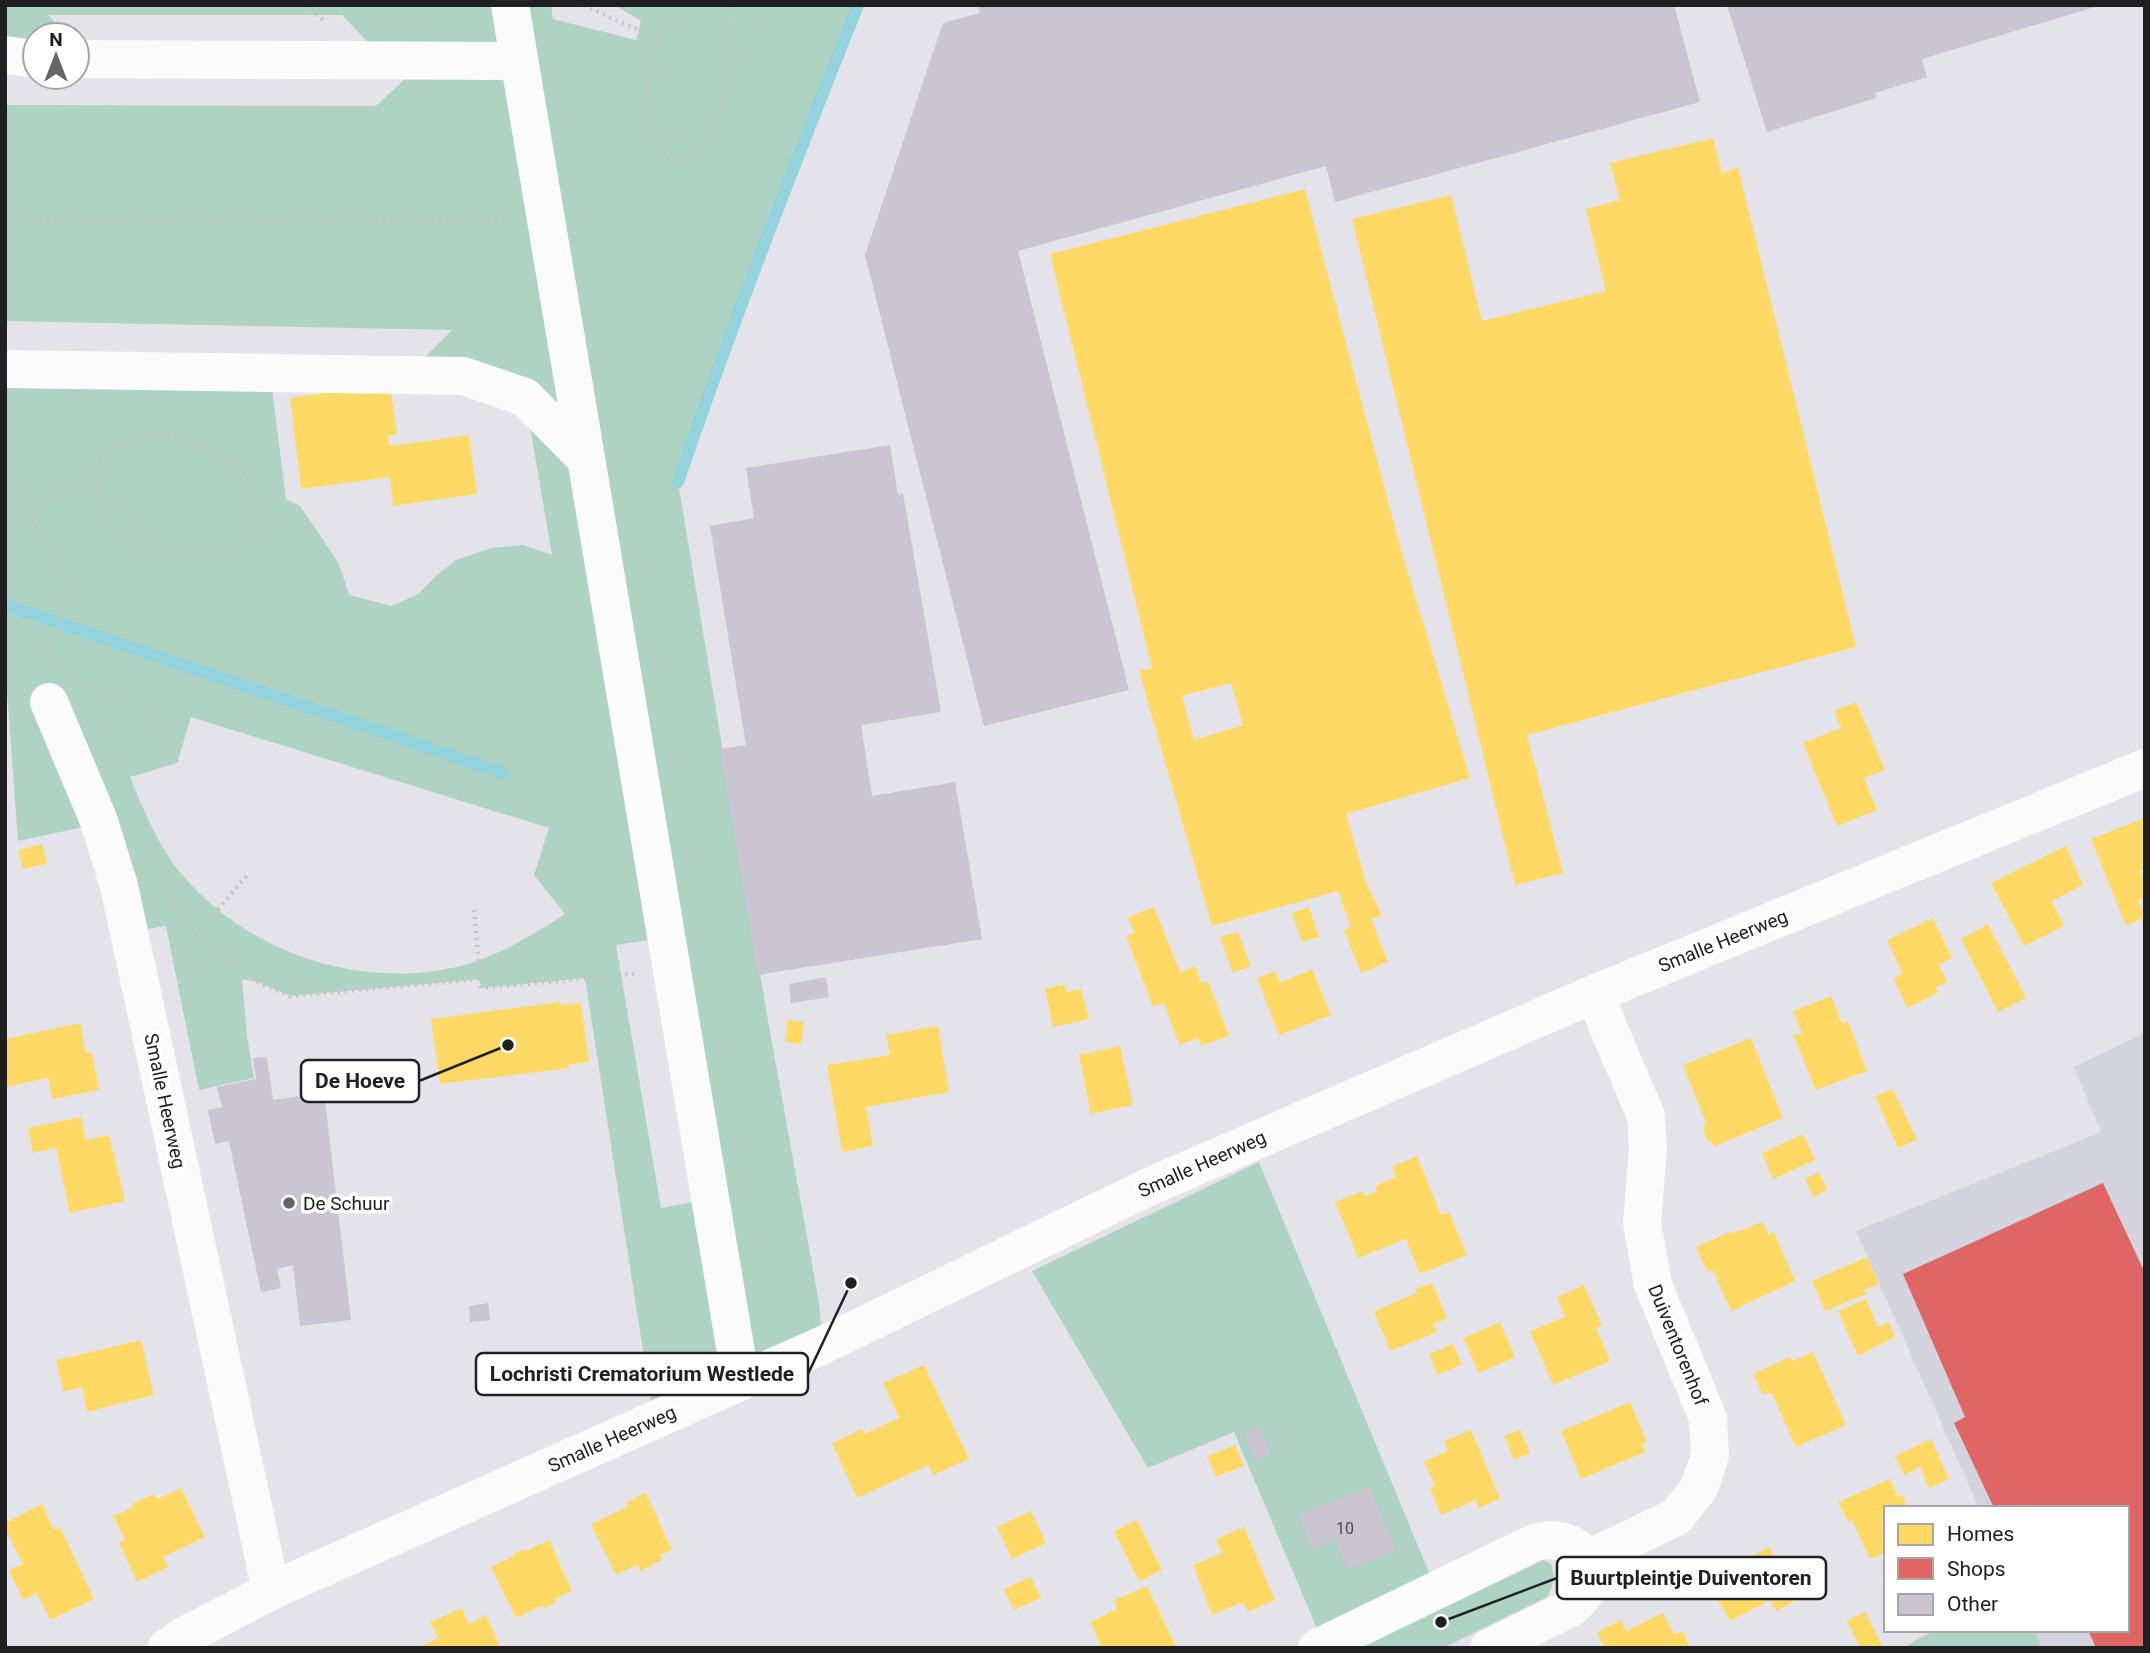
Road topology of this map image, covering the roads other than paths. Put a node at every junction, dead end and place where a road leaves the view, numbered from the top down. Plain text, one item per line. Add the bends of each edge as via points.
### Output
1 (510, 5) edge
2 (91, 60) edge
3 (519, 61) junction
4 (5, 369) edge
5 (586, 459) junction
6 (49, 702) dead end
7 (2145, 768) edge
8 (1594, 994) junction
9 (741, 1382) junction
10 (1588, 1559) junction
11 (273, 1590) junction
12 (167, 1648) edge
13 (1317, 1648) edge
14 (1489, 1648) edge

1 - 3 street
2 - 3 street
3 - 5 street
4 - 5 street via 463,376 525,397
5 - 9 street
6 - 11 street, Smalle Heerweg via 99,821 119,886
7 - 8 street, Smalle Heerweg
8 - 9 street, Smalle Heerweg via 1153,1185
8 - 10 street, Duiventorenhof via 1646,1116 1642,1223 1653,1285 1707,1418 1710,1456 1699,1488 1676,1517
9 - 11 street, Smalle Heerweg
10 - 13 street via 1565,1541 1536,1542
10 - 14 street via 1588,1588 1580,1601
11 - 12 street, Smalle Heerweg

